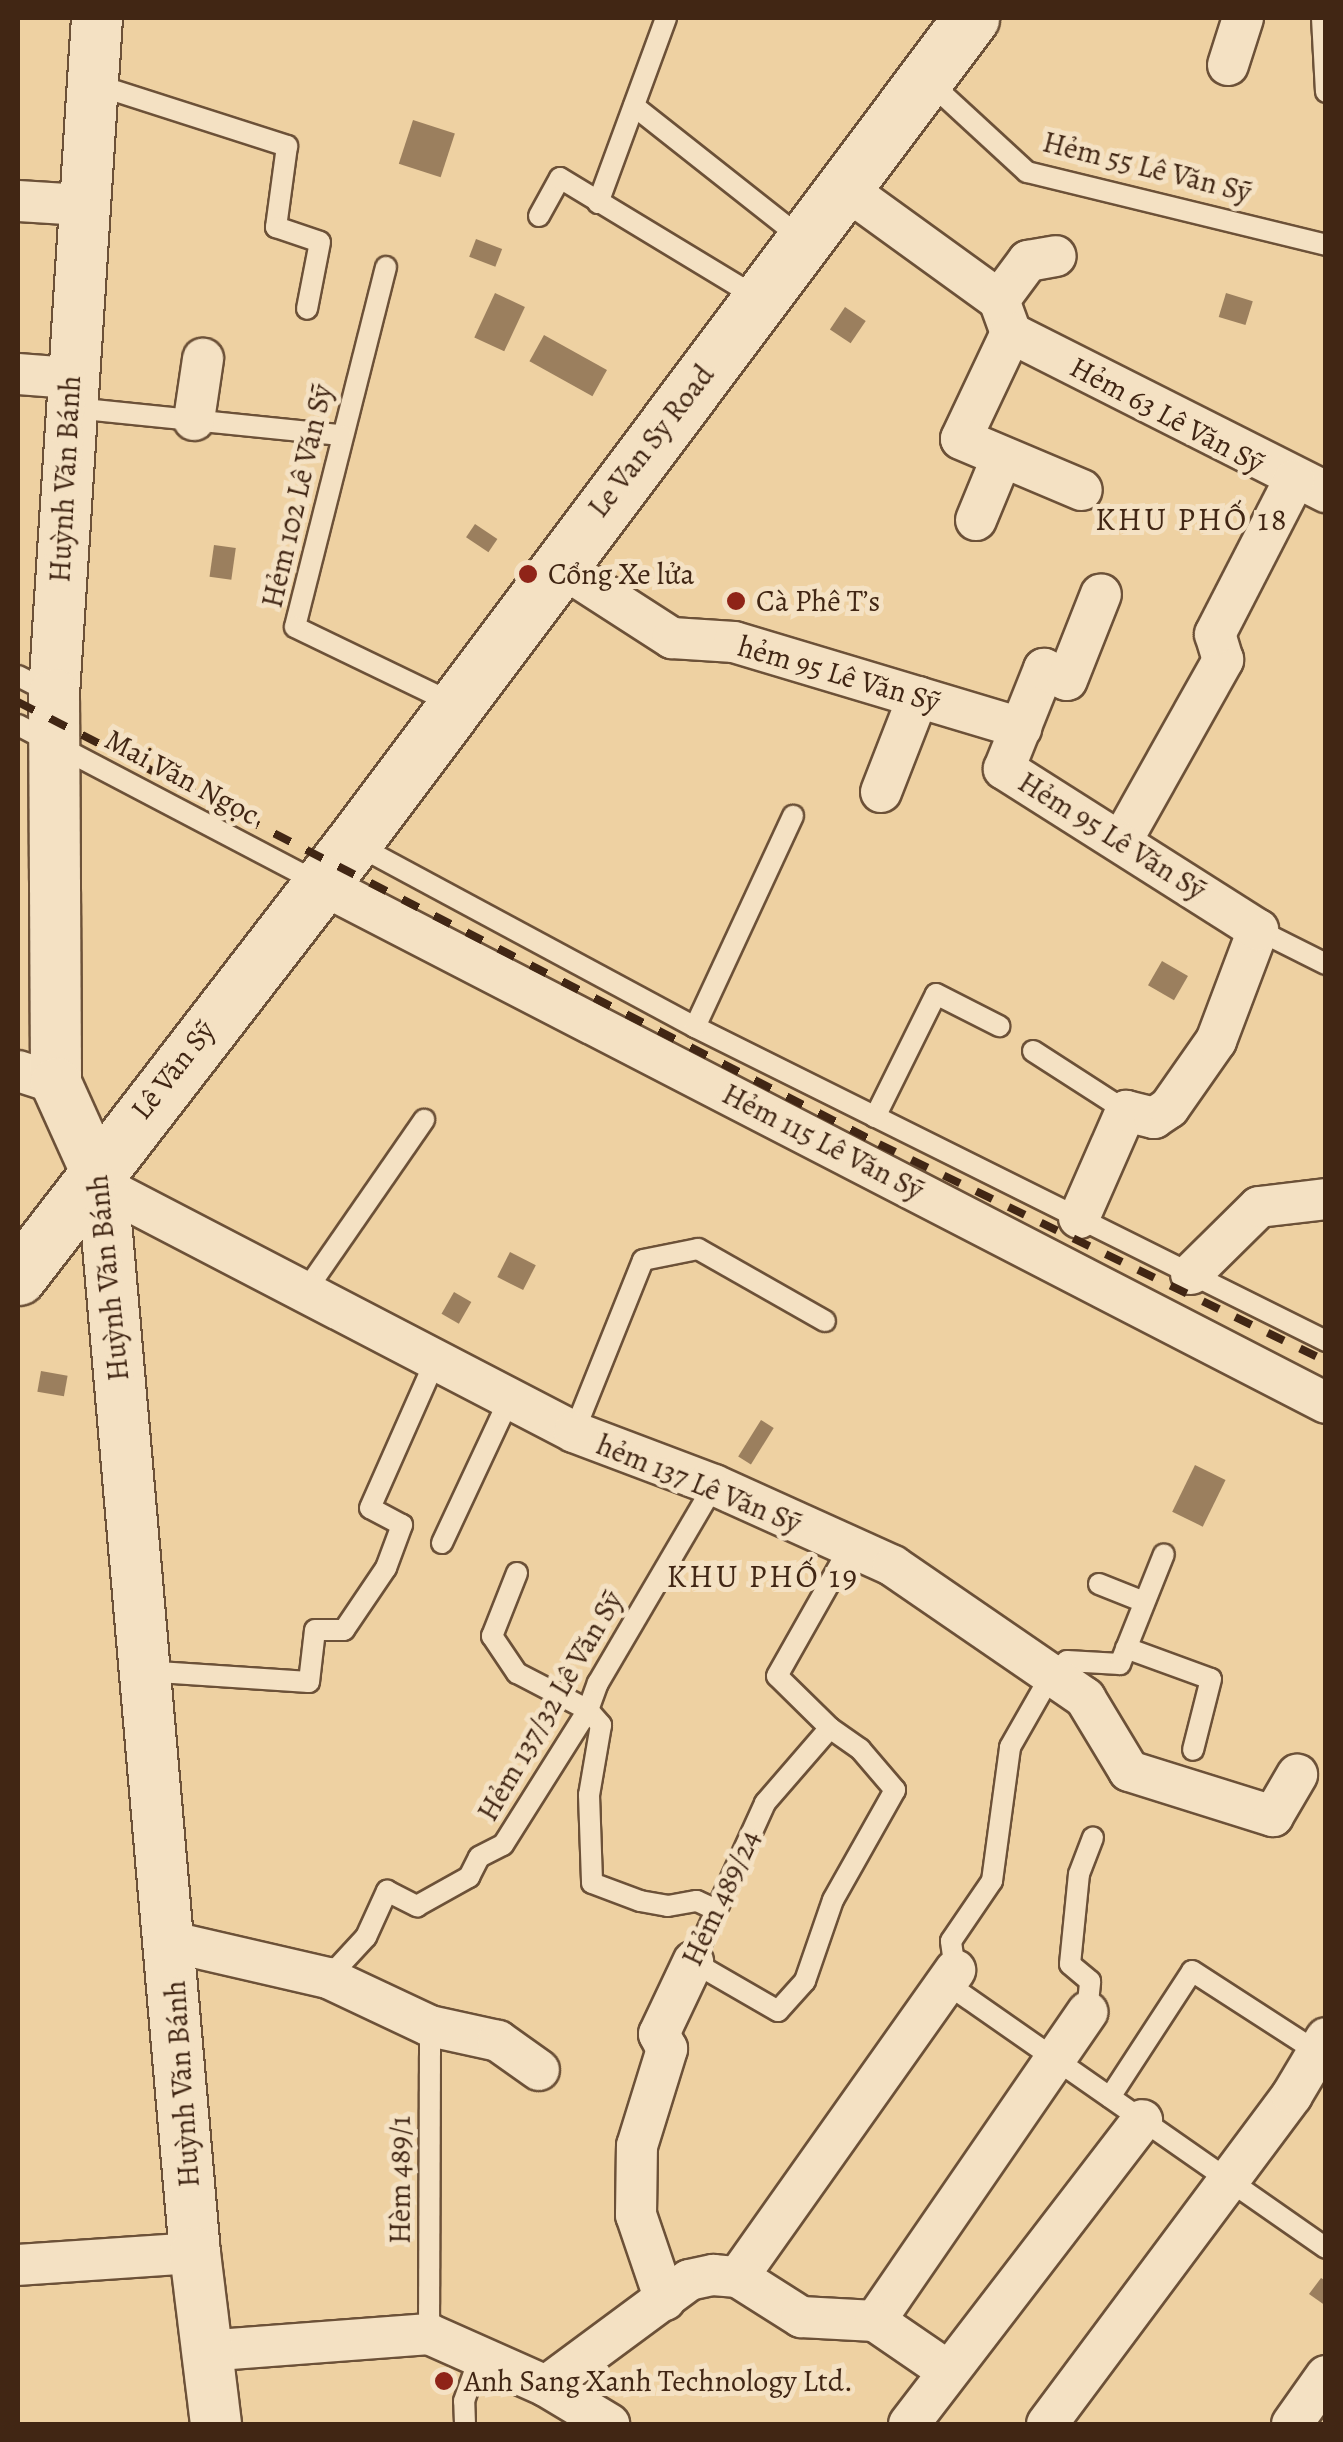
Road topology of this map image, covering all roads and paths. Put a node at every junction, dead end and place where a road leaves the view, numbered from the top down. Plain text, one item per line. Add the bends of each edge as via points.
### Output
1 (97, 18) edge
2 (666, 18) edge
3 (971, 18) edge
4 (1242, 18) edge
5 (1322, 18) edge
6 (1228, 65) dead end
7 (925, 78) junction
8 (92, 84) junction
9 (1326, 92) edge
10 (634, 106) junction
11 (847, 190) junction
12 (18, 200) edge
13 (598, 204) junction
14 (82, 205) junction
15 (539, 216) dead end
16 (807, 242) junction
17 (1326, 245) edge
18 (1056, 256) dead end
19 (386, 266) dead end
20 (760, 299) junction
21 (307, 310) dead end
22 (1005, 316) junction
23 (203, 360) dead end
24 (18, 374) edge
25 (69, 393) junction
26 (194, 420) junction
27 (341, 435) junction
28 (1002, 457) junction
29 (1310, 486) edge
30 (1082, 490) dead end
31 (976, 520) dead end
32 (556, 564) junction
33 (1101, 594) dead end
34 (918, 697) junction
35 (454, 704) junction
36 (36, 710) edge
37 (1021, 728) junction
38 (881, 792) dead end
39 (793, 816) dead end
40 (1120, 842) junction
41 (336, 863) junction
42 (1258, 930) junction
43 (1326, 964) edge
44 (999, 1026) dead end
45 (696, 1027) junction
46 (1033, 1051) dead end
47 (37, 1077) edge
48 (1126, 1111) junction
49 (874, 1117) junction
50 (424, 1120) dead end
51 (100, 1177) junction
52 (1326, 1199) edge
53 (1079, 1218) junction
54 (1191, 1274) junction
55 (18, 1277) edge
56 (307, 1290) junction
57 (825, 1321) dead end
58 (1326, 1341) edge
59 (436, 1359) junction
60 (510, 1398) junction
61 (1326, 1403) edge
62 (574, 1432) junction
63 (714, 1486) junction
64 (442, 1543) dead end
65 (850, 1547) junction
66 (1164, 1554) dead end
67 (517, 1572) dead end
68 (1099, 1584) dead end
69 (1144, 1602) junction
70 (1126, 1648) junction
71 (143, 1671) junction
72 (1051, 1675) junction
73 (588, 1710) junction
74 (830, 1728) junction
75 (1193, 1750) dead end
76 (1297, 1775) dead end
77 (1093, 1838) dead end
78 (716, 1910) junction
79 (172, 1942) junction
80 (693, 1962) junction
81 (951, 1976) junction
82 (328, 1978) junction
83 (1088, 2012) joint
84 (430, 2026) junction
85 (1321, 2045) edge
86 (1055, 2059) junction
87 (539, 2070) dead end
88 (1126, 2109) junction
89 (1228, 2180) junction
90 (1326, 2248) edge
91 (195, 2254) junction
92 (18, 2265) edge
93 (738, 2278) junction
94 (664, 2300) junction
95 (874, 2321) junction
96 (429, 2334) junction
97 (204, 2352) junction
98 (480, 2356) junction
99 (948, 2371) junction
100 (1326, 2376) edge
101 (546, 2386) junction
102 (216, 2424) edge
103 (465, 2424) edge
104 (609, 2424) edge
105 (909, 2424) edge
106 (1047, 2424) edge
107 (1292, 2424) edge

1 - 8 street, Huỳnh Văn Bánh
2 - 10 lane
3 - 7 main road, Le Van Sy Road
4 - 6 street
5 - 9 lane
7 - 11 main road, Le Van Sy Road
7 - 17 lane, Hẻm 55 Lê Văn Sỹ via 1027,172
8 - 14 street, Huỳnh Văn Bánh
8 - 21 lane via 287,146 276,227 320,242
10 - 13 lane
10 - 16 lane
11 - 16 main road, Le Van Sy Road
11 - 22 street, Hẻm 63 Lê Văn Sỹ
12 - 14 street
13 - 15 lane via 560,178
13 - 20 lane
14 - 25 street, Huỳnh Văn Bánh
16 - 20 main road, Le Van Sy Road
18 - 22 street via 1028,261
19 - 27 lane, Hẻm 102 Lê Văn Sỹ
20 - 32 main road, Le Van Sy Road
22 - 28 street via 961,439
22 - 29 street, Hẻm 63 Lê Văn Sỹ
23 - 26 street
24 - 25 street
25 - 26 lane
25 - 36 street, Huỳnh Văn Bánh
26 - 27 lane
27 - 35 lane, Hẻm 102 Lê Văn Sỹ via 294,627
28 - 30 street
28 - 31 street
29 - 40 street via 1215,634 1223,660
32 - 34 street, hẻm 95 Lê Văn Sỹ via 672,638 734,642
32 - 35 main road, Le Van Sy Road
33 - 37 street, Hẻm 95 Lê Văn Sỹ via 1067,680 1044,669
34 - 37 street, hẻm 95 Lê Văn Sỹ
34 - 38 street, Hẻm 95 Lê Văn Sỹ
35 - 41 main road, Le Van Sy Road
36 - 41 lane, Mai Văn Ngọc
36 - 47 street, Huỳnh Văn Bánh
37 - 40 street, Hẻm 95 Lê Văn Sỹ via 1004,769
39 - 45 lane
40 - 42 street, Hẻm 95 Lê Văn Sỹ
41 - 45 lane, Mai Văn Ngọc
41 - 51 main road, Lê Văn Sỹ
41 - 61 street, Hẻm 115 Lê Văn Sỹ
42 - 43 lane
42 - 48 street via 1216,1041 1169,1108 1154,1118
44 - 49 lane via 936,994
45 - 49 lane, Mai Văn Ngọc
46 - 48 lane
47 - 51 street, Huỳnh Văn Bánh
48 - 53 street
49 - 53 lane, Mai Văn Ngọc
50 - 56 lane
51 - 55 main road, Lê Văn Sỹ
51 - 56 street, hẻm 137 Lê Văn Sỹ
51 - 71 street, Huỳnh Văn Bánh
52 - 54 street via 1258,1207
53 - 54 lane, Mai Văn Ngọc
54 - 58 lane, Mai Văn Ngọc
56 - 59 street, hẻm 137 Lê Văn Sỹ
57 - 62 lane via 698,1250 643,1260
59 - 60 street, hẻm 137 Lê Văn Sỹ
59 - 71 lane via 370,1508 402,1525 386,1568 344,1630 315,1630 309,1682
60 - 62 street, hẻm 137 Lê Văn Sỹ
60 - 64 lane
62 - 63 street, hẻm 137 Lê Văn Sỹ
63 - 65 street, hẻm 137 Lê Văn Sỹ
63 - 73 lane, Hẻm 137/32 Lê Văn Sỹ
65 - 72 street, hẻm 137 Lê Văn Sỹ via 893,1566
65 - 74 lane via 777,1676
66 - 69 lane
67 - 73 lane via 492,1636 517,1673
68 - 69 lane
69 - 70 lane
70 - 72 lane via 1120,1664 1067,1661
70 - 75 lane via 1211,1679
71 - 79 street, Huỳnh Văn Bánh
72 - 76 street, hẻm 137 Lê Văn Sỹ via 1084,1698 1128,1771 1273,1816
72 - 81 lane via 1010,1747 992,1881 951,1941
73 - 78 lane via 601,1725 589,1796 592,1882 640,1901 697,1902
73 - 82 lane, Hẻm 137/32 Lê Văn Sỹ via 503,1846 479,1857 468,1878 417,1906 387,1891 366,1937
74 - 78 lane, Hẻm 489/24 via 765,1803
74 - 80 lane via 860,1749 895,1790 833,1900 805,1981 778,2011
77 - 83 lane via 1079,1874 1070,1964 1090,1981
78 - 80 lane, Hẻm 489/24
79 - 82 street
79 - 91 street, Huỳnh Văn Bánh
80 - 94 street, Hẻm 489/24 via 660,2034 667,2049 637,2146 636,2215
81 - 86 lane
81 - 93 street
82 - 84 street
83 - 86 street
84 - 87 street via 498,2041
84 - 96 lane, Hèm 489/1
85 - 88 lane via 1192,1971
85 - 89 street
86 - 88 lane
86 - 95 street
88 - 89 lane
88 - 99 street
89 - 90 lane
89 - 106 street
91 - 92 street
91 - 97 street, Huỳnh Văn Bánh
93 - 94 street via 689,2280
93 - 95 street via 801,2317
94 - 101 street
95 - 99 street
96 - 97 street
96 - 98 street
97 - 102 street, Huỳnh Văn Bánh
98 - 101 street
98 - 103 lane via 464,2401
99 - 105 street
100 - 107 street
101 - 104 street

